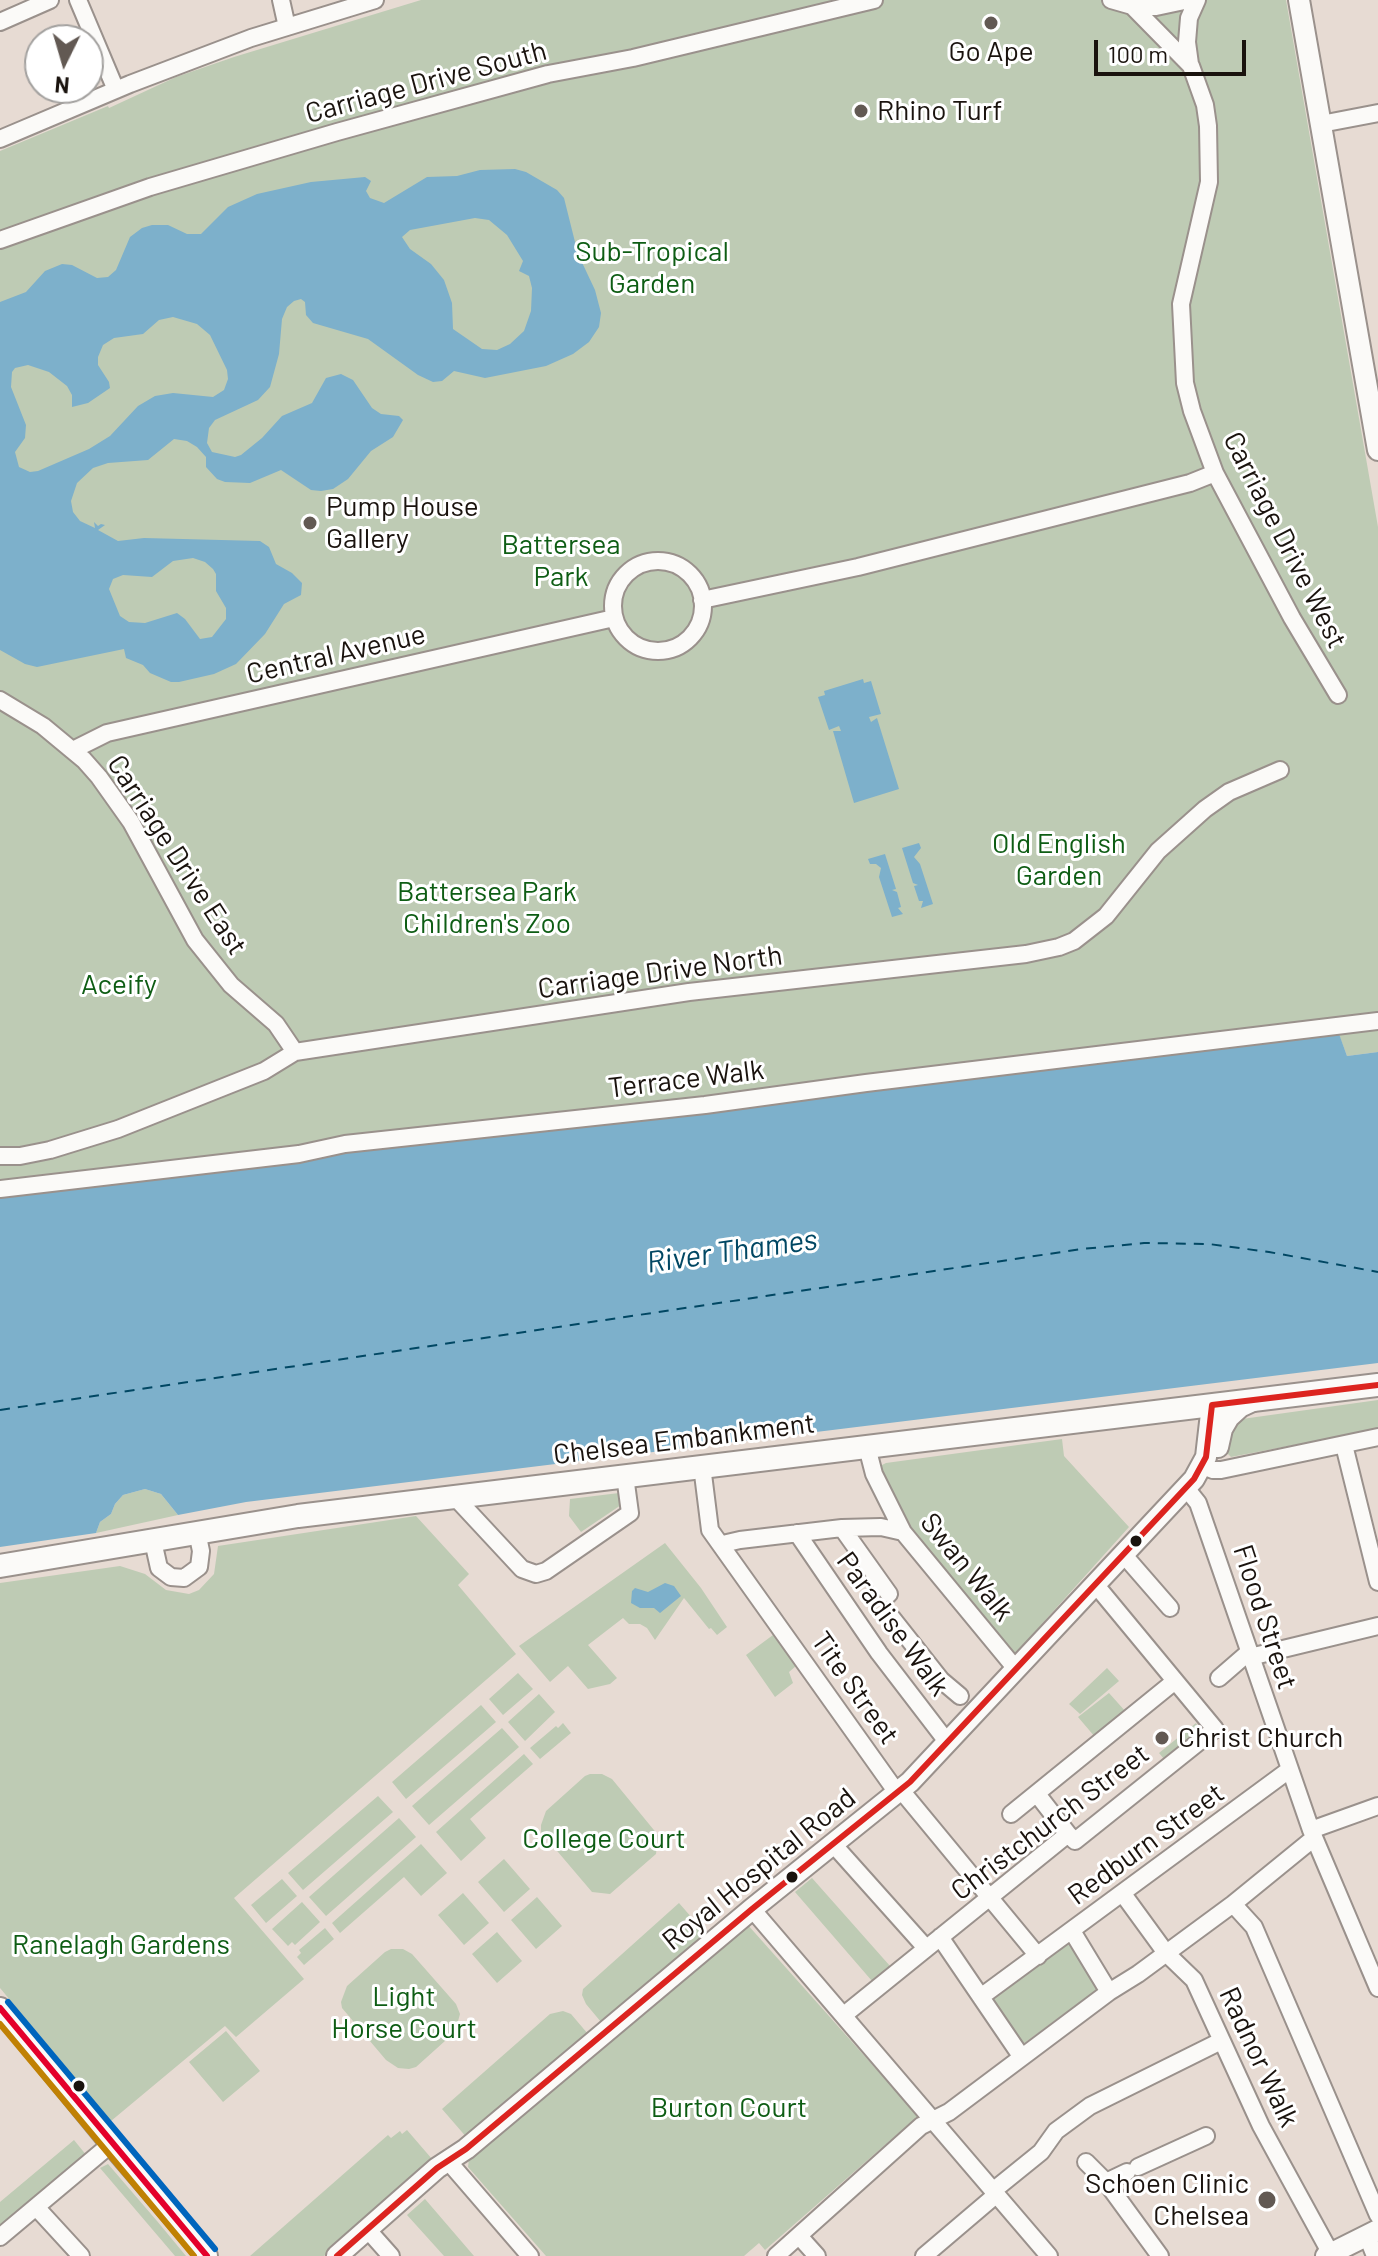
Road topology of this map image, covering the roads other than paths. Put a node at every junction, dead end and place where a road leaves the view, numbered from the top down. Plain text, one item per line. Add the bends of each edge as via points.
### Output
1 (50, 0) edge
2 (78, 0) edge
3 (281, 0) edge
4 (375, 0) edge
5 (874, 0) edge
6 (1111, 0) edge
7 (1189, 0) edge
8 (1197, 0) edge
9 (1299, 0) edge
10 (1132, 6) junction
11 (0, 22) edge
12 (287, 27) junction
13 (1191, 66) junction
14 (116, 90) junction
15 (1378, 113) edge
16 (1321, 124) junction
17 (0, 139) edge
18 (0, 240) edge
19 (1378, 450) edge
20 (1215, 473) junction
21 (702, 600) junction
22 (614, 618) junction
23 (1338, 695) dead end
24 (0, 700) edge
25 (73, 750) junction
26 (1280, 770) dead end
27 (1378, 1021) edge
28 (295, 1052) junction
29 (0, 1156) edge
30 (0, 1189) edge
31 (1378, 1385) edge
32 (1255, 1400) junction
33 (1212, 1405) junction
34 (1176, 1409) junction
35 (1378, 1437) edge
36 (1209, 1440) junction
37 (1344, 1445) junction
38 (867, 1447) junction
39 (702, 1466) junction
40 (1208, 1468) junction
41 (625, 1476) junction
42 (1184, 1491) junction
43 (455, 1497) junction
44 (842, 1528) junction
45 (197, 1532) junction
46 (903, 1532) junction
47 (797, 1533) junction
48 (153, 1541) junction
49 (722, 1547) junction
50 (1123, 1554) junction
51 (0, 1566) edge
52 (1378, 1582) edge
53 (1095, 1584) junction
54 (889, 1594) dead end
55 (1170, 1608) dead end
56 (892, 1618) dead end
57 (1378, 1626) edge
58 (1250, 1654) junction
59 (1016, 1669) junction
60 (1219, 1678) dead end
61 (1175, 1681) junction
62 (969, 1705) junction
63 (948, 1743) junction
64 (1289, 1770) junction
65 (899, 1792) junction
66 (1037, 1794) junction
67 (1378, 1806) edge
68 (1011, 1814) dead end
69 (1068, 1834) junction
70 (1312, 1834) junction
71 (833, 1844) junction
72 (1123, 1894) junction
73 (990, 1897) junction
74 (1233, 1904) junction
75 (752, 1909) junction
76 (1072, 1931) junction
77 (940, 1937) junction
78 (926, 1948) junction
79 (1166, 1953) junction
80 (1038, 1956) junction
81 (1373, 1964) edge
82 (1378, 1988) edge
83 (1109, 1992) junction
84 (982, 1996) junction
85 (0, 2008) edge
86 (844, 2015) junction
87 (1221, 2041) junction
88 (1021, 2056) junction
89 (932, 2120) junction
90 (1206, 2136) dead end
91 (111, 2144) junction
92 (448, 2161) junction
93 (1086, 2162) dead end
94 (1106, 2182) junction
95 (996, 2192) junction
96 (36, 2207) junction
97 (1378, 2215) edge
98 (367, 2229) junction
99 (1372, 2233) edge
100 (799, 2236) junction
101 (0, 2237) edge
102 (1328, 2255) edge
103 (81, 2256) edge
104 (207, 2256) edge
105 (337, 2256) edge
106 (391, 2256) edge
107 (530, 2256) edge
108 (776, 2256) edge
109 (817, 2256) edge
110 (924, 2256) edge
111 (1049, 2256) edge
112 (1160, 2256) edge
113 (1375, 2256) edge

1 - 11 street
2 - 14 street
3 - 12 street
4 - 12 street
5 - 18 street, Carriage Drive South via 548,74 150,187
6 - 10 street
7 - 10 street
8 - 13 street via 1189,18
9 - 16 main road
10 - 13 street, Carriage Drive West
12 - 14 street
13 - 20 street, Carriage Drive West via 1205,105 1210,155 1209,182 1181,304 1181,344 1192,411
14 - 17 street
15 - 16 street
16 - 19 main road
20 - 21 street via 863,566
20 - 23 street, Carriage Drive West
21 - 22 street via 694,633 671,649 641,648 619,630
21 - 22 street via 698,587 680,568 654,562 621,580
22 - 25 street, Central Avenue via 107,733
24 - 25 street, Carriage Drive East
25 - 28 street, Carriage Drive East via 131,822 202,949 231,985 276,1024
26 - 28 street, Carriage Drive North via 1229,792 1205,809 1158,851 1106,916 1059,947 689,992
27 - 30 street, Terrace Walk
28 - 29 street, Carriage Drive North via 264,1071 118,1129 50,1150
31 - 32 highway, Chelsea Embankment
32 - 33 highway, Chelsea Embankment
32 - 40 main road, Royal Hospital Road via 1224,1423
33 - 34 highway, Chelsea Embankment
33 - 36 main road, Royal Hospital Road
34 - 36 main road via 1200,1426
34 - 38 highway, Chelsea Embankment
35 - 37 street
36 - 40 main road, Royal Hospital Road
37 - 40 street
37 - 52 street
38 - 39 highway, Chelsea Embankment
38 - 46 street, Swan Walk via 874,1474
39 - 41 highway, Chelsea Embankment
39 - 49 street, Tite Street via 710,1530
40 - 42 main road, Royal Hospital Road
41 - 43 highway, Chelsea Embankment
41 - 43 street via 630,1513 536,1574 522,1569
42 - 50 main road, Royal Hospital Road
42 - 58 street, Flood Street via 1198,1503
43 - 45 highway, Chelsea Embankment
44 - 46 street
44 - 47 street
44 - 54 street
45 - 48 highway, Chelsea Embankment
45 - 48 street via 199,1567 184,1578 159,1568
46 - 59 street, Swan Walk
47 - 49 street
47 - 63 street, Paradise Walk via 869,1640
48 - 51 highway, Chelsea Embankment
49 - 65 street, Tite Street
50 - 53 main road, Royal Hospital Road
50 - 55 street
53 - 59 main road, Royal Hospital Road
53 - 61 street, Christchurch Street
56 - 62 street via 941,1680
57 - 58 street
58 - 60 street
58 - 64 street, Flood Street
59 - 62 main road, Royal Hospital Road
61 - 66 street
61 - 69 street, Christchurch Street via 1215,1729 1075,1841
62 - 63 main road, Royal Hospital Road
63 - 65 main road, Royal Hospital Road
64 - 70 street, Flood Street
64 - 72 street, Redburn Street
65 - 71 main road, Royal Hospital Road
65 - 73 street, Tite Street
66 - 68 street
66 - 69 street
67 - 70 street
69 - 73 street, Christchurch Street
70 - 74 street
70 - 81 street, Flood Street
71 - 75 main road, Royal Hospital Road
71 - 78 street
72 - 76 street, Redburn Street
72 - 79 street, Radnor Walk
73 - 77 street, Christchurch Street
73 - 80 street, Tite Street
74 - 79 street
74 - 97 street via 1254,1927
75 - 86 street
75 - 92 main road, Royal Hospital Road
76 - 80 street, Redburn Street
76 - 83 street
77 - 78 street, Christchurch Street
77 - 84 street
78 - 86 street, Christchurch Street
79 - 83 street
79 - 87 street, Radnor Walk via 1194,1980
80 - 84 street, Redburn Street
81 - 82 street, Flood Street
83 - 88 street
84 - 88 street
85 - 91 main road
86 - 89 street
87 - 95 street via 1090,2106 1056,2131 1041,2152
87 - 102 street, Radnor Walk
88 - 89 street
89 - 95 street
89 - 100 street
90 - 94 street
91 - 96 street
91 - 104 main road
92 - 98 main road, Royal Hospital Road
92 - 107 street
93 - 94 street
94 - 112 street
95 - 110 street
95 - 111 street
96 - 101 street
96 - 103 street
98 - 105 main road, Royal Hospital Road
98 - 106 street
99 - 102 main road
99 - 113 street
100 - 108 street
100 - 109 street

